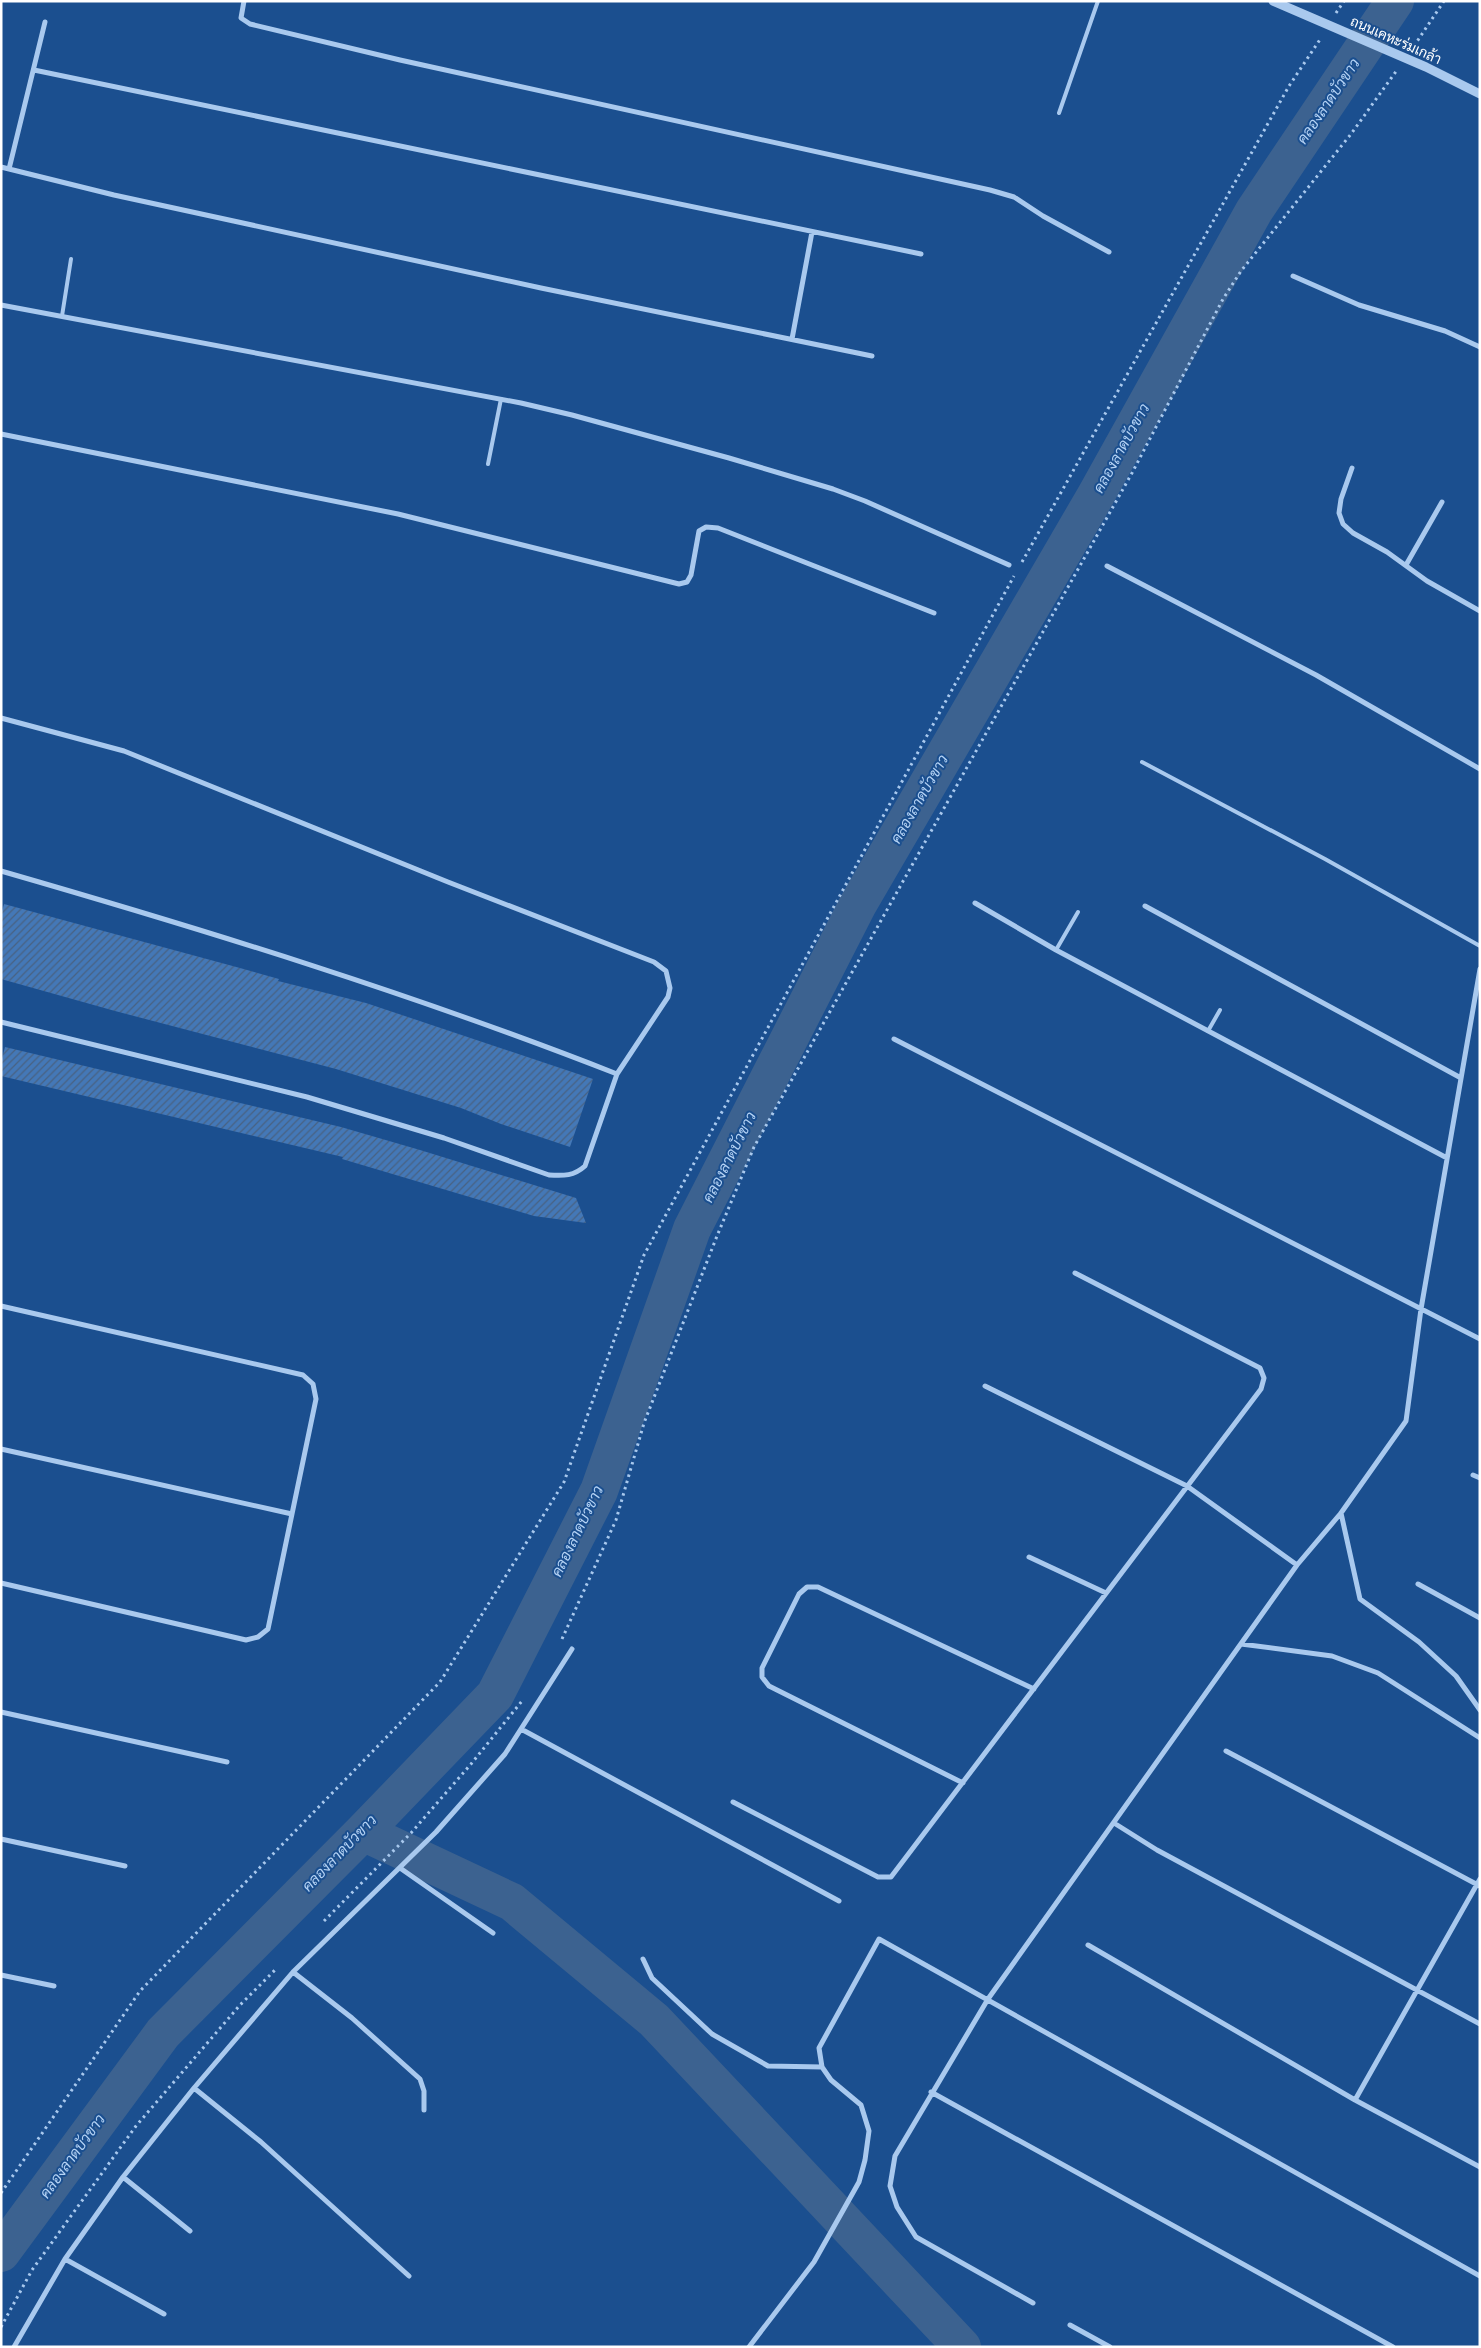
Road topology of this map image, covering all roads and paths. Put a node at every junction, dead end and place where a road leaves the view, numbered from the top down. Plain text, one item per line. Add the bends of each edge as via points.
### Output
1 (244, 1) edge
2 (1098, 1) edge
3 (1273, 1) edge
4 (1344, 1) edge
5 (1444, 1) edge
6 (1334, 17) dead end
7 (45, 22) dead end
8 (1324, 32) dead end
9 (1410, 52) dead end
10 (1399, 67) dead end
11 (34, 70) junction
12 (1480, 94) edge
13 (1059, 113) dead end
14 (1, 167) edge
15 (9, 169) junction
16 (812, 232) junction
17 (1109, 252) dead end
18 (921, 254) dead end
19 (71, 259) dead end
20 (1293, 276) dead end
21 (1, 305) edge
22 (62, 316) junction
23 (792, 339) junction
24 (1480, 347) edge
25 (872, 356) dead end
26 (501, 399) junction
27 (1, 434) edge
28 (488, 464) dead end
29 (1352, 468) dead end
30 (1442, 502) dead end
31 (1021, 564) dead end
32 (1009, 565) dead end
33 (1406, 565) junction
34 (1107, 566) dead end
35 (1016, 573) dead end
36 (1480, 611) edge
37 (934, 613) dead end
38 (1, 718) edge
39 (1142, 762) dead end
40 (1480, 769) edge
41 (1, 872) edge
42 (975, 903) dead end
43 (1145, 906) dead end
44 (1078, 912) dead end
45 (1480, 946) edge
46 (1056, 950) junction
47 (1480, 969) edge
48 (1220, 1010) dead end
49 (1, 1022) edge
50 (1208, 1031) junction
51 (894, 1039) dead end
52 (617, 1074) junction
53 (1461, 1078) junction
54 (1447, 1158) junction
55 (1074, 1273) dead end
56 (1, 1306) edge
57 (1421, 1310) junction
58 (1480, 1339) edge
59 (985, 1386) dead end
60 (1, 1449) edge
61 (1473, 1474) dead end
62 (1480, 1478) edge
63 (1187, 1486) junction
64 (1341, 1513) junction
65 (292, 1514) junction
66 (1029, 1557) dead end
67 (1297, 1565) junction
68 (1, 1583) edge
69 (1418, 1584) dead end
70 (1106, 1593) junction
71 (1480, 1618) edge
72 (560, 1643) dead end
73 (1241, 1644) junction
74 (572, 1649) dead end
75 (1034, 1689) junction
76 (525, 1697) dead end
77 (1480, 1710) edge
78 (1, 1712) edge
79 (521, 1729) junction
80 (1480, 1738) edge
81 (1226, 1751) dead end
82 (227, 1762) dead end
83 (963, 1783) junction
84 (733, 1802) dead end
85 (1114, 1823) junction
86 (1, 1839) edge
87 (124, 1866) dead end
88 (400, 1868) junction
89 (1479, 1883) edge
90 (839, 1901) dead end
91 (324, 1922) dead end
92 (493, 1933) dead end
93 (1088, 1945) dead end
94 (643, 1959) dead end
95 (282, 1963) dead end
96 (293, 1972) junction
97 (1, 1975) edge
98 (54, 1986) dead end
99 (1418, 1989) junction
100 (988, 1999) junction
101 (1480, 2024) edge
102 (822, 2067) junction
103 (194, 2088) junction
104 (931, 2092) junction
105 (1355, 2100) junction
106 (424, 2110) dead end
107 (1480, 2167) edge
108 (123, 2178) junction
109 (1, 2193) edge
110 (190, 2231) dead end
111 (65, 2260) junction
112 (410, 2276) dead end
113 (1480, 2276) edge
114 (1033, 2303) dead end
115 (164, 2314) dead end
116 (1070, 2325) dead end
117 (1, 2327) edge
118 (14, 2347) edge
119 (749, 2347) edge
120 (1110, 2347) edge
121 (1393, 2347) edge

1 - 17 street via 241,18 250,24 990,190 1014,197
2 - 13 lane
3 - 12 street, ถนนเคหะร่มเกล้า
4 - 6 path
5 - 9 path
7 - 11 street
8 - 31 path via 1289,86
10 - 72 path via 1351,134 1241,271 1224,299 1128,482 754,1147 644,1423 616,1520
11 - 15 street
11 - 16 street
14 - 15 street
15 - 23 street via 541,288
16 - 18 street
16 - 23 street
19 - 22 lane
20 - 24 street via 1359,305 1445,331
21 - 22 street
22 - 26 street
23 - 25 street
26 - 28 lane
26 - 32 street via 572,415 833,489
27 - 37 street via 398,514 679,584 687,582 691,575 699,531 706,526 718,528
29 - 33 street via 1341,499 1339,512 1343,524
30 - 33 street
33 - 36 street via 1427,581
34 - 40 street via 1316,675
35 - 109 path via 644,1255 564,1482 440,1682 140,1991
38 - 52 street via 124,751 654,962 666,971 670,988 668,997
39 - 45 lane
41 - 52 street via 116,904 368,984
42 - 46 street
43 - 53 street
44 - 46 lane
46 - 50 street
47 - 53 street
48 - 50 lane
49 - 52 street via 307,1097 444,1138 549,1175 564,1176 586,1166
50 - 54 street
51 - 57 street
53 - 54 street
54 - 57 street
55 - 63 street via 1260,1368 1264,1378 1261,1389
56 - 65 street via 303,1375 313,1384 316,1399
57 - 58 street
57 - 64 street via 1406,1420
59 - 63 street
60 - 65 street
61 - 62 street
63 - 67 street
63 - 70 street
64 - 67 street
64 - 77 street via 1360,1599 1419,1642 1456,1676
65 - 68 street via 268,1629 258,1637 246,1640
66 - 70 street
67 - 73 street
69 - 71 street
70 - 75 street
73 - 80 street via 1332,1656 1378,1673
73 - 85 street
74 - 79 street
75 - 83 street
75 - 83 street via 818,1587 807,1587 799,1594 762,1668 762,1677 769,1686
76 - 91 path via 411,1833
78 - 82 street
79 - 88 street via 505,1754
79 - 90 street
81 - 89 street
83 - 84 street via 892,1877 878,1877
85 - 99 street via 1157,1850
85 - 100 street
86 - 87 street
88 - 92 street
88 - 96 street
89 - 99 street
93 - 105 street
94 - 102 street via 652,1978 712,2034 768,2066
95 - 117 path via 240,2005 136,2126 32,2270
96 - 103 street
96 - 106 street via 352,2018 420,2079
97 - 98 street
99 - 101 street
99 - 105 street
100 - 102 street via 879,1939 819,2048
100 - 104 street
100 - 113 street
102 - 119 street via 831,2080 861,2105 869,2131 859,2182 814,2262
103 - 108 street
103 - 112 street via 261,2142
104 - 114 street via 895,2156 890,2186 897,2207 916,2236
104 - 121 street
105 - 107 street
108 - 110 street
108 - 111 street
111 - 115 street
111 - 118 street
116 - 120 street

